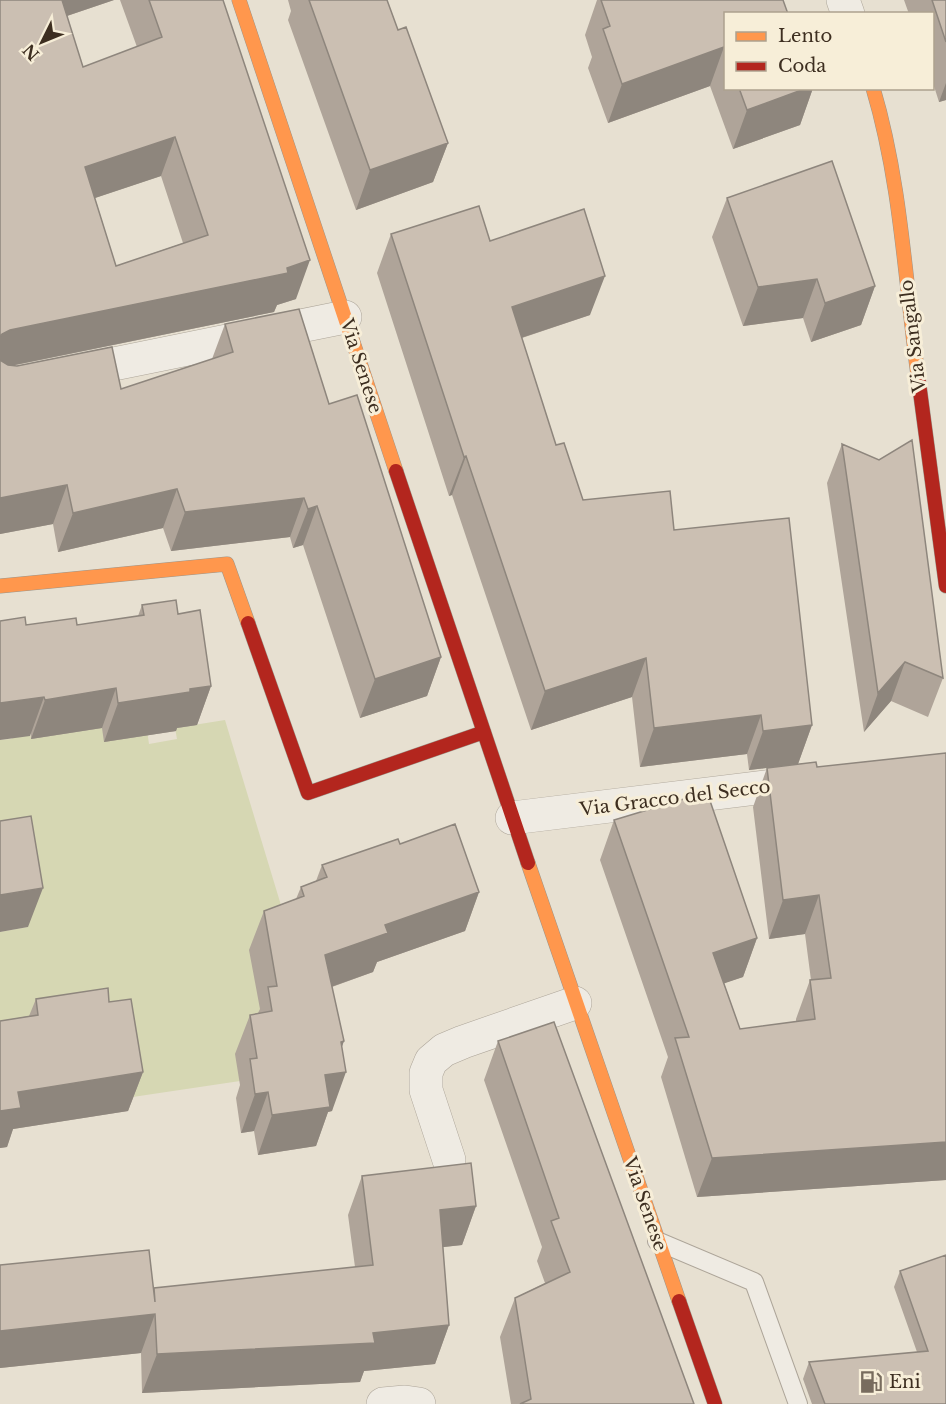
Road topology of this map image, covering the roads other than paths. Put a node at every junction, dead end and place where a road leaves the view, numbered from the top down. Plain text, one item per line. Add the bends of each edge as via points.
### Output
1 (239, 0) edge
2 (874, 90) edge
3 (345, 317) junction
4 (0, 387) edge
5 (0, 586) edge
6 (946, 586) edge
7 (484, 732) junction
8 (830, 779) edge
9 (512, 818) junction
10 (575, 1003) junction
11 (449, 1160) dead end
12 (657, 1241) junction
13 (383, 1404) edge
14 (419, 1404) edge
15 (715, 1404) edge
16 (798, 1404) edge

1 - 3 main road, Via Senese
2 - 6 main road, Via Sangallo via 896,184
3 - 4 street
3 - 7 main road, Via Senese
5 - 7 main road via 227,564 308,793
7 - 9 main road, Via Senese
8 - 9 street, Via Gracco del Secco
9 - 10 main road, Via Senese
10 - 11 street via 463,1042 431,1061 426,1090
10 - 12 main road, Via Senese
12 - 15 main road, Via Senese
12 - 16 lane via 754,1282
13 - 14 street

